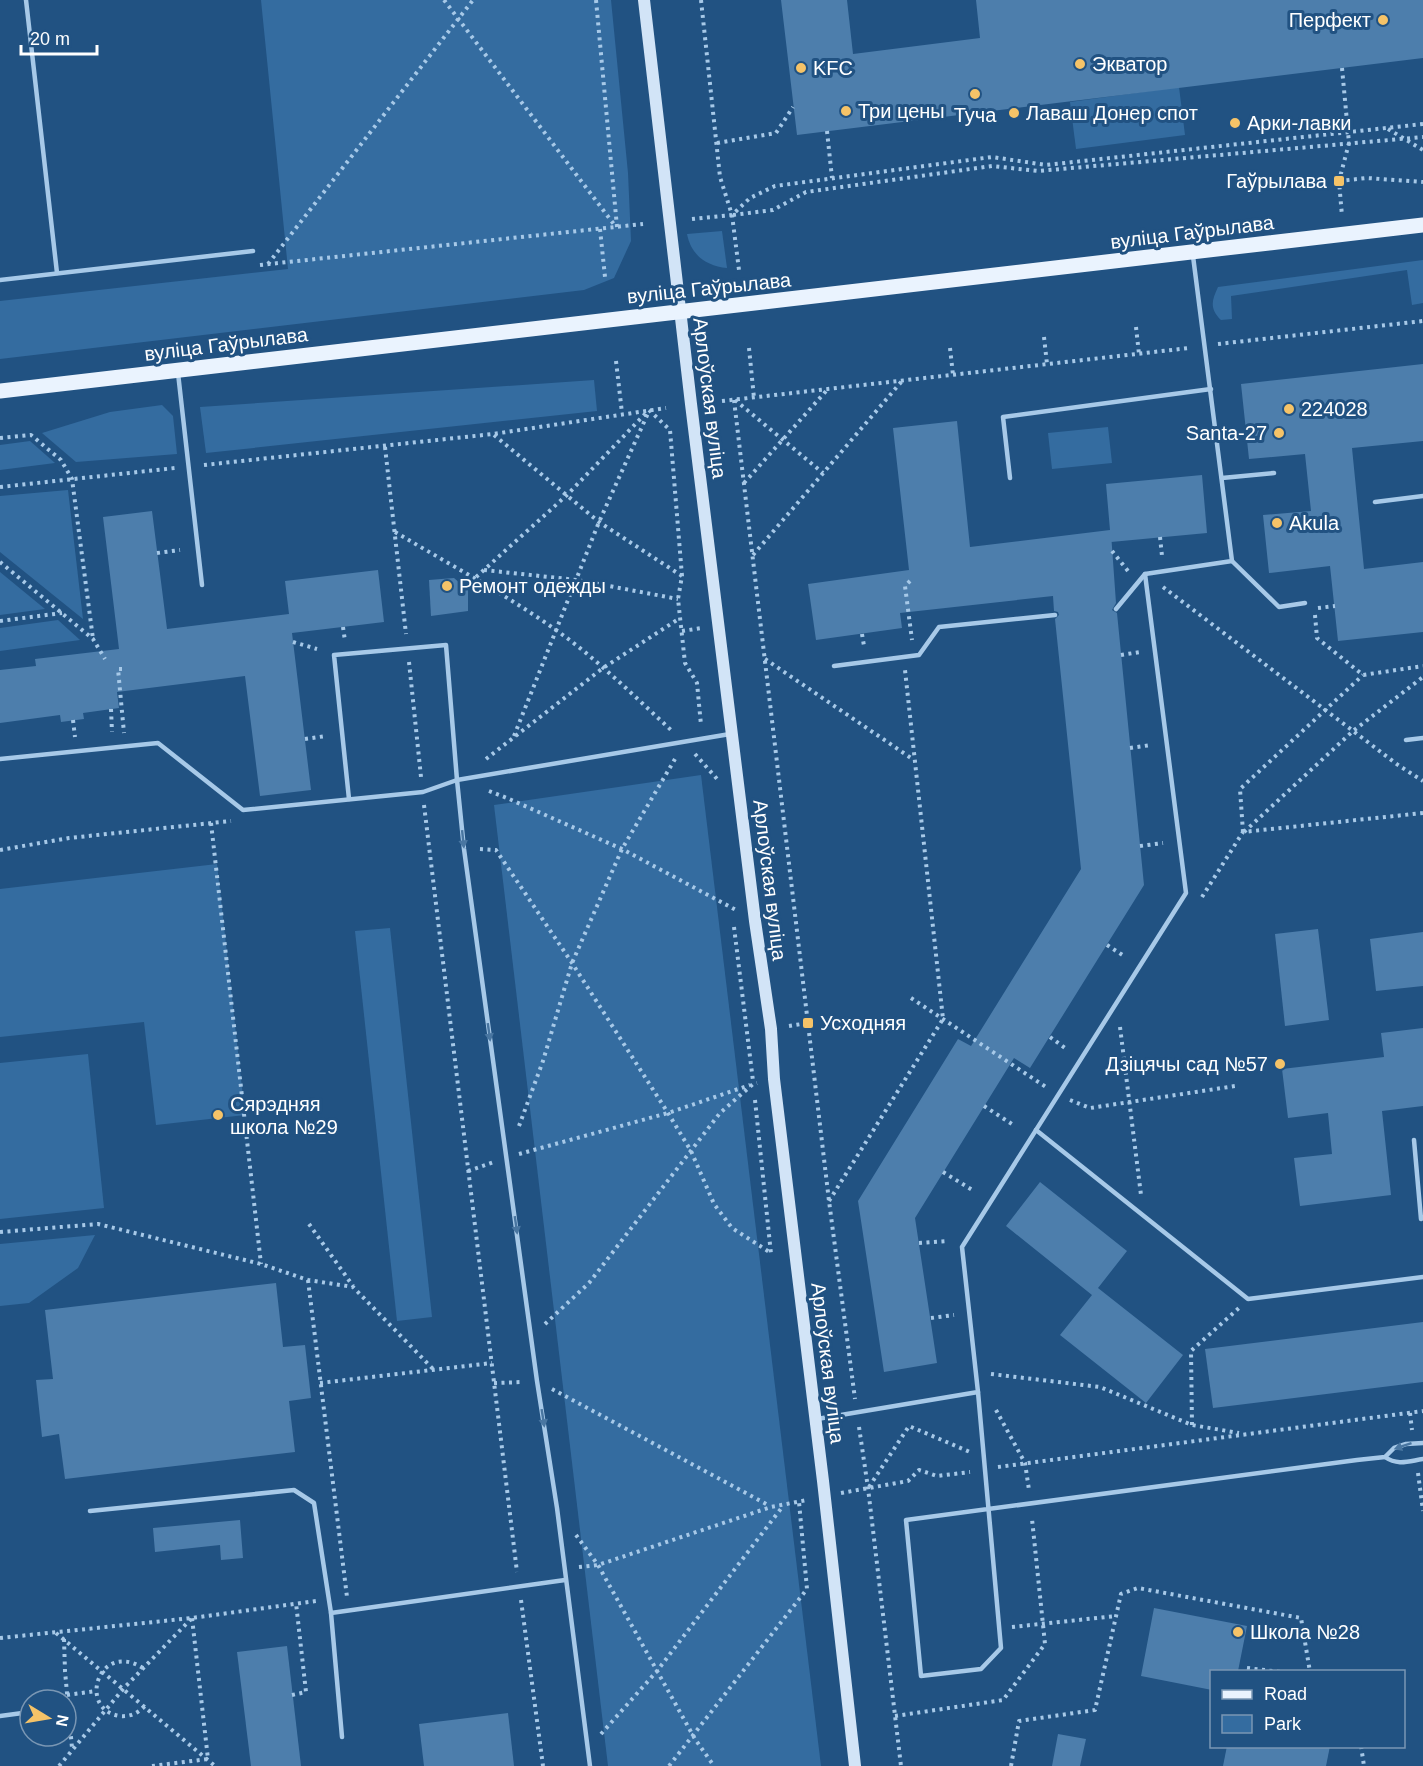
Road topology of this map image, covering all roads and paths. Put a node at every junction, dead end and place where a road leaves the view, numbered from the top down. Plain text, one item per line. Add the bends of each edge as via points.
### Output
1 (26, 0) edge
2 (444, 0) edge
3 (473, 0) edge
4 (596, 0) edge
5 (644, 0) edge
6 (701, 0) edge
7 (459, 18) junction
8 (1342, 68) dead end
9 (793, 107) dead end
10 (1423, 124) edge
11 (1387, 128) junction
12 (826, 131) dead end
13 (1348, 132) junction
14 (1423, 137) edge
15 (1405, 139) junction
16 (717, 142) junction
17 (1349, 144) junction
18 (1423, 150) edge
19 (832, 178) junction
20 (1339, 181) junction
21 (1423, 182) edge
22 (732, 215) junction
23 (692, 219) dead end
24 (643, 224) dead end
25 (1423, 225) edge
26 (617, 227) junction
27 (600, 229) junction
28 (1344, 235) junction
29 (253, 251) dead end
30 (1193, 253) junction
31 (268, 264) junction
32 (256, 265) dead end
33 (740, 270) dead end
34 (57, 273) junction
35 (604, 278) dead end
36 (0, 280) edge
37 (680, 313) junction
38 (1423, 321) edge
39 (1136, 327) dead end
40 (1044, 337) dead end
41 (1206, 346) junction
42 (748, 348) dead end
43 (950, 348) dead end
44 (1139, 354) junction
45 (616, 361) dead end
46 (1047, 364) junction
47 (178, 370) junction
48 (953, 375) junction
49 (902, 381) junction
50 (827, 389) junction
51 (1211, 389) junction
52 (0, 391) edge
53 (754, 398) junction
54 (734, 400) junction
55 (722, 401) dead end
56 (666, 408) dead end
57 (649, 410) junction
58 (622, 413) junction
59 (494, 434) junction
60 (0, 438) edge
61 (783, 440) junction
62 (385, 447) junction
63 (189, 466) junction
64 (1274, 472) dead end
65 (823, 473) junction
66 (1010, 478) dead end
67 (1222, 478) junction
68 (72, 479) junction
69 (744, 484) junction
70 (0, 487) edge
71 (567, 495) junction
72 (1423, 496) edge
73 (1375, 502) dead end
74 (598, 522) junction
75 (394, 532) junction
76 (1160, 537) dead end
77 (180, 550) dead end
78 (1112, 550) dead end
79 (157, 553) dead end
80 (753, 556) junction
81 (1162, 556) dead end
82 (1232, 561) junction
83 (0, 562) edge
84 (484, 570) junction
85 (1145, 574) junction
86 (682, 576) junction
87 (1132, 576) dead end
88 (474, 579) junction
89 (577, 580) junction
90 (910, 581) dead end
91 (202, 585) dead end
92 (465, 588) dead end
93 (678, 599) junction
94 (1305, 603) dead end
95 (1335, 606) dead end
96 (1314, 608) dead end
97 (1116, 609) dead end
98 (62, 613) junction
99 (1055, 615) dead end
100 (680, 618) junction
101 (0, 621) edge
102 (556, 630) junction
103 (862, 633) dead end
104 (93, 639) junction
105 (912, 640) dead end
106 (293, 642) dead end
107 (864, 646) dead end
108 (317, 649) dead end
109 (408, 650) junction
110 (1140, 652) dead end
111 (1121, 655) dead end
112 (904, 657) junction
113 (765, 658) junction
114 (105, 659) dead end
115 (834, 666) dead end
116 (603, 668) junction
117 (122, 669) dead end
118 (1363, 675) dead end
119 (1423, 677) edge
120 (1325, 710) junction
121 (73, 720) dead end
122 (1353, 731) junction
123 (732, 733) junction
124 (112, 735) dead end
125 (326, 736) dead end
126 (1423, 738) edge
127 (75, 739) dead end
128 (305, 739) dead end
129 (513, 739) junction
130 (1406, 740) dead end
131 (685, 743) junction
132 (1151, 745) dead end
133 (1130, 748) dead end
134 (0, 759) edge
135 (485, 760) dead end
136 (915, 760) junction
137 (457, 780) junction
138 (1423, 781) edge
139 (719, 789) dead end
140 (423, 792) junction
141 (349, 799) junction
142 (1423, 813) edge
143 (1243, 832) junction
144 (1163, 843) dead end
145 (1140, 846) dead end
146 (464, 849) junction
147 (622, 849) junction
148 (0, 850) edge
149 (731, 895) dead end
150 (1200, 900) dead end
151 (732, 907) junction
152 (755, 921) junction
153 (1107, 945) dead end
154 (1124, 956) dead end
155 (572, 963) junction
156 (911, 998) dead end
157 (943, 1019) junction
158 (1120, 1026) dead end
159 (1050, 1037) dead end
160 (1065, 1048) dead end
161 (774, 1079) junction
162 (753, 1084) junction
163 (1235, 1086) dead end
164 (1058, 1095) junction
165 (1129, 1103) junction
166 (984, 1106) dead end
167 (668, 1113) junction
168 (1016, 1126) dead end
169 (1036, 1130) junction
170 (1414, 1140) dead end
171 (691, 1151) junction
172 (507, 1158) junction
173 (468, 1171) junction
174 (943, 1172) dead end
175 (974, 1191) dead end
176 (829, 1201) junction
177 (1144, 1216) junction
178 (1423, 1218) edge
179 (309, 1224) dead end
180 (0, 1232) edge
181 (947, 1241) dead end
182 (919, 1243) dead end
183 (261, 1264) junction
184 (1423, 1277) edge
185 (308, 1280) junction
186 (353, 1287) junction
187 (1248, 1299) junction
188 (954, 1315) dead end
189 (931, 1318) dead end
190 (531, 1337) junction
191 (492, 1363) junction
192 (434, 1370) junction
193 (975, 1372) junction
194 (537, 1381) junction
195 (320, 1383) junction
196 (494, 1383) junction
197 (978, 1392) junction
198 (992, 1402) dead end
199 (1423, 1411) edge
200 (857, 1412) junction
201 (814, 1420) junction
202 (1192, 1425) junction
203 (1244, 1434) junction
204 (1423, 1443) edge
205 (1385, 1457) junction
206 (984, 1458) junction
207 (1423, 1459) edge
208 (1025, 1463) junction
209 (1002, 1467) junction
210 (984, 1470) junction
211 (868, 1488) junction
212 (799, 1502) dead end
213 (771, 1506) junction
214 (557, 1508) junction
215 (987, 1509) junction
216 (90, 1511) dead end
217 (597, 1565) junction
218 (564, 1569) junction
219 (566, 1580) junction
220 (519, 1587) junction
221 (358, 1596) dead end
222 (347, 1597) junction
223 (329, 1600) junction
224 (296, 1603) junction
225 (331, 1613) junction
226 (1116, 1616) junction
227 (192, 1618) junction
228 (999, 1628) junction
229 (55, 1632) junction
230 (0, 1638) edge
231 (64, 1638) junction
232 (143, 1668) junction
233 (1247, 1668) dead end
234 (1270, 1670) edge
235 (1310, 1670) edge
236 (103, 1671) junction
237 (657, 1671) junction
238 (67, 1688) edge
239 (124, 1688) junction
240 (96, 1691) junction
241 (78, 1693) edge
242 (292, 1695) dead end
243 (145, 1706) junction
244 (106, 1710) junction
245 (18, 1714) edge
246 (0, 1716) edge
247 (693, 1734) junction
248 (599, 1736) dead end
249 (342, 1737) dead end
250 (1361, 1748) edge
251 (73, 1749) joint
252 (208, 1759) junction
253 (59, 1766) edge
254 (152, 1766) edge
255 (215, 1766) edge
256 (543, 1766) edge
257 (590, 1766) edge
258 (669, 1766) edge
259 (714, 1766) edge
260 (855, 1766) edge
261 (901, 1766) edge
262 (1011, 1766) edge
263 (1364, 1766) edge

1 - 34 lane
2 - 7 path
3 - 7 path
4 - 26 path
5 - 37 street, Арлоўская вуліца
6 - 16 path
7 - 26 path
7 - 31 path
8 - 13 path
9 - 16 path via 776,133
10 - 11 path
11 - 13 path
11 - 15 path
12 - 19 path
13 - 17 path
13 - 19 path via 1046,165 992,157
14 - 15 path
15 - 17 path
15 - 18 path
16 - 22 path via 720,177
17 - 20 path
17 - 22 path via 1038,171 992,166 806,192 773,210
19 - 22 path via 775,186 750,198
20 - 21 path via 1367,178
20 - 28 path
22 - 23 path
22 - 33 path
24 - 26 path
25 - 28 main road, вуліца Гаўрылава
26 - 27 path
27 - 31 path
27 - 35 path
28 - 30 main road, вуліца Гаўрылава
29 - 34 lane
30 - 37 main road, вуліца Гаўрылава
30 - 41 lane
31 - 32 path
34 - 36 lane
37 - 47 main road, вуліца Гаўрылава
37 - 123 street, Арлоўская вуліца
38 - 41 path
39 - 44 path
40 - 46 path
41 - 44 path
41 - 51 lane
42 - 53 path
43 - 48 path
44 - 46 path
45 - 58 path
46 - 48 path
47 - 52 main road, вуліца Гаўрылава
47 - 63 lane
48 - 49 path
49 - 50 path
49 - 65 path
50 - 53 path
50 - 61 path
51 - 66 lane via 1002,417
51 - 67 lane
53 - 54 path
54 - 55 path
54 - 61 path
54 - 69 path
56 - 57 path
57 - 58 path
57 - 71 path
57 - 74 path
57 - 86 path via 670,430
58 - 59 path
59 - 62 path
59 - 71 path
60 - 68 path via 31,435 61,460
61 - 65 path
61 - 69 path
62 - 63 path
62 - 75 path
63 - 68 path
63 - 91 lane
64 - 67 lane
65 - 80 path
67 - 82 lane
68 - 70 path
68 - 104 path
69 - 80 path
71 - 74 path
71 - 84 path
72 - 73 lane
74 - 86 path
74 - 89 path
75 - 88 path
75 - 109 path
76 - 81 path
77 - 79 path
78 - 87 path
80 - 113 path
82 - 85 lane
82 - 94 lane via 1280,607
83 - 98 path
84 - 88 path
84 - 89 path
85 - 97 lane
85 - 120 path
85 - 164 lane via 1186,893
86 - 93 path
88 - 92 path
88 - 102 path
89 - 93 path
89 - 102 path
90 - 105 path via 905,586
93 - 100 path
95 - 96 path
98 - 101 path
98 - 104 path
99 - 112 lane via 939,627 919,655
100 - 116 path
100 - 131 path via 685,663 697,683 701,725
102 - 116 path
102 - 129 path
103 - 107 path
104 - 114 path
106 - 108 path
109 - 137 lane via 446,645
109 - 140 path
109 - 141 lane via 334,656
110 - 111 path
112 - 115 lane
112 - 136 path
113 - 136 path
113 - 176 path
116 - 129 path
116 - 131 path
117 - 124 path via 118,669 124,734
118 - 120 path
119 - 122 path
120 - 122 path
120 - 143 path via 1240,789
121 - 127 path
122 - 138 path
122 - 143 path
123 - 131 lane
123 - 152 street, Арлоўская вуліца
125 - 128 path
126 - 130 lane
129 - 135 path
131 - 137 lane
131 - 139 path via 717,778
131 - 147 path
132 - 133 path
134 - 141 lane via 158,743 243,810
136 - 157 path
137 - 140 lane
137 -> 146 lane
137 - 147 path
140 - 141 lane
140 - 173 path
142 - 143 path
143 - 150 path
144 - 145 path
146 - 155 path via 496,850
146 -> 172 lane
147 - 151 path
147 - 155 path
148 - 183 path via 69,838 211,823
149 - 151 path
151 - 152 path
151 - 162 path
152 - 161 street, Арлоўская вуліца
153 - 154 path
155 - 167 path
155 - 172 path via 543,1061
156 - 157 path
157 - 164 path
157 - 176 path
158 - 165 path
159 - 160 path
161 - 162 path
161 - 201 street, Арлоўская вуліца
162 - 167 path
162 - 171 path via 720,1113
162 - 171 path via 771,1254 732,1228 714,1204
163 - 165 path
164 - 165 path via 1090,1108
164 - 169 lane
165 - 177 path
166 - 168 path
167 - 171 path
167 - 172 path
169 - 177 lane
169 - 193 lane via 962,1247
170 - 178 lane
171 - 190 path via 589,1283
172 - 173 path
172 -> 190 lane
173 - 191 path
174 - 175 path
176 - 200 path
177 - 187 lane
179 - 186 path
180 - 183 path via 98,1224
181 - 182 path
183 - 185 path
184 - 187 lane
185 - 186 path
185 - 195 path
186 - 192 path
187 - 202 path via 1191,1350
188 - 189 path
190 - 194 lane
191 - 192 path
191 - 196 path
192 - 195 path
193 - 197 lane
193 - 202 path via 1100,1387
194 - 196 path
194 - 213 path
194 -> 214 lane
195 - 222 path
196 - 220 path
197 - 200 lane
197 - 206 lane
198 - 208 path
199 - 203 path
200 - 201 lane
200 - 211 path
201 - 260 street, Арлоўская вуліца
202 - 203 path
203 - 208 path
204 -> 205 lane via 1394,1448
205 - 207 lane via 1401,1463
205 - 215 lane
206 - 209 path
206 - 210 lane
206 - 211 path via 909,1426
208 - 209 path
209 - 210 path
210 - 211 path via 937,1476 919,1470 908,1481
210 - 215 lane
211 - 261 path
212 - 247 path via 807,1588
213 - 217 path
213 - 237 path via 783,1506
214 - 217 path
214 - 218 lane
215 - 228 lane
215 - 228 lane via 906,1520 921,1676 981,1669 1001,1648
216 - 223 lane via 294,1490 315,1503
217 - 218 path
217 - 237 path
218 - 219 lane
219 - 220 lane
219 - 257 lane
220 - 225 lane
220 - 256 path
221 - 222 path
222 - 223 path
223 - 224 path
223 - 225 lane
224 - 227 path
224 - 242 path via 306,1692
225 - 249 lane
226 - 228 path
226 - 235 path via 1121,1594 1138,1588 1301,1618
226 - 262 path via 1095,1710 1019,1721
227 - 229 path
227 - 232 path
227 - 252 path
229 - 230 path
229 - 231 path
231 - 236 path
231 - 238 path
232 - 236 path via 126,1661 108,1665
232 - 239 path
233 - 234 path
236 - 239 path
236 - 240 path
237 - 247 path
237 - 248 path
239 - 243 path
239 - 244 path
240 - 241 path
240 - 244 path
243 - 244 path via 125,1716
243 - 252 path
244 - 251 path
245 - 246 lane
247 - 258 path
247 - 259 path
250 - 263 path
251 - 253 path
252 - 254 path
252 - 255 path

